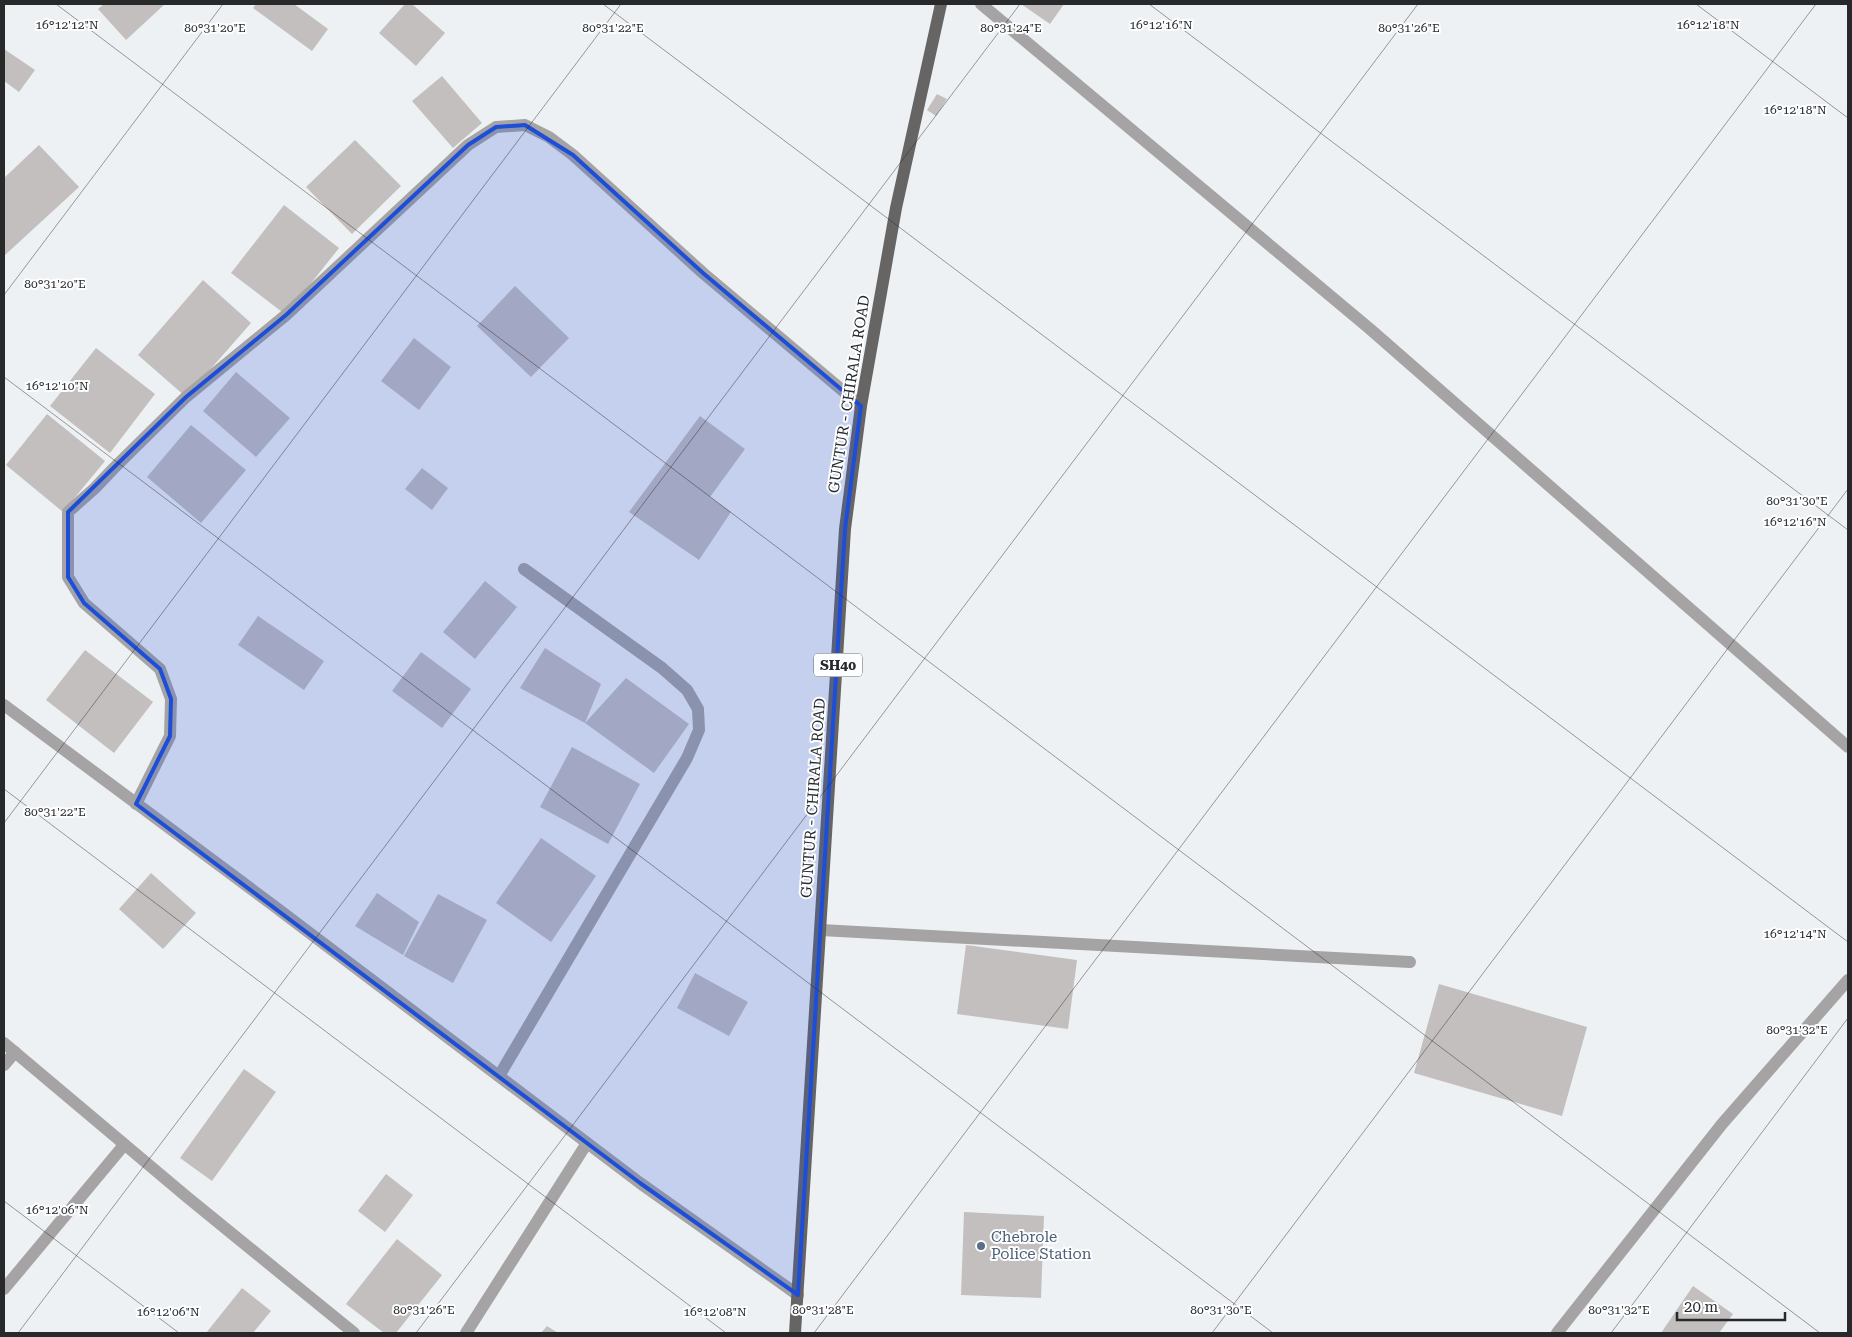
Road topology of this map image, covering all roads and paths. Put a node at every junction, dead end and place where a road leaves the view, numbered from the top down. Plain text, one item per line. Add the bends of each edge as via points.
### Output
1 (941, 4) edge
2 (981, 4) edge
3 (861, 406) junction
4 (524, 569) dead end
5 (4, 705) edge
6 (1848, 747) edge
7 (136, 804) junction
8 (821, 930) junction
9 (1410, 962) dead end
10 (1848, 980) edge
11 (4, 1043) edge
12 (15, 1052) junction
13 (4, 1065) edge
14 (499, 1076) junction
15 (587, 1143) junction
16 (124, 1145) junction
17 (4, 1289) edge
18 (798, 1295) junction
19 (354, 1333) edge
20 (466, 1333) edge
21 (795, 1333) edge
22 (1557, 1333) edge

1 - 3 main road, GUNTUR - CHIRALA ROAD / SH40 via 896,208
2 - 6 street via 1370,329
3 - 7 street via 703,273 573,155 549,137 525,125 496,128 468,145 286,315 186,396 96,488 68,512 68,577 84,603 160,669 171,699 170,736
3 - 8 main road, GUNTUR - CHIRALA ROAD / SH40 via 846,529
4 - 14 street via 662,668 687,690 698,710 699,730 687,758
5 - 7 street
7 - 14 street
8 - 9 street
8 - 18 main road, GUNTUR - CHIRALA ROAD / SH40
10 - 22 street via 1722,1124
11 - 12 street
12 - 13 street
12 - 16 street
14 - 15 street
15 - 18 street
15 - 20 street
16 - 17 street
16 - 19 street
18 - 21 main road, GUNTUR - CHIRALA ROAD / SH40

